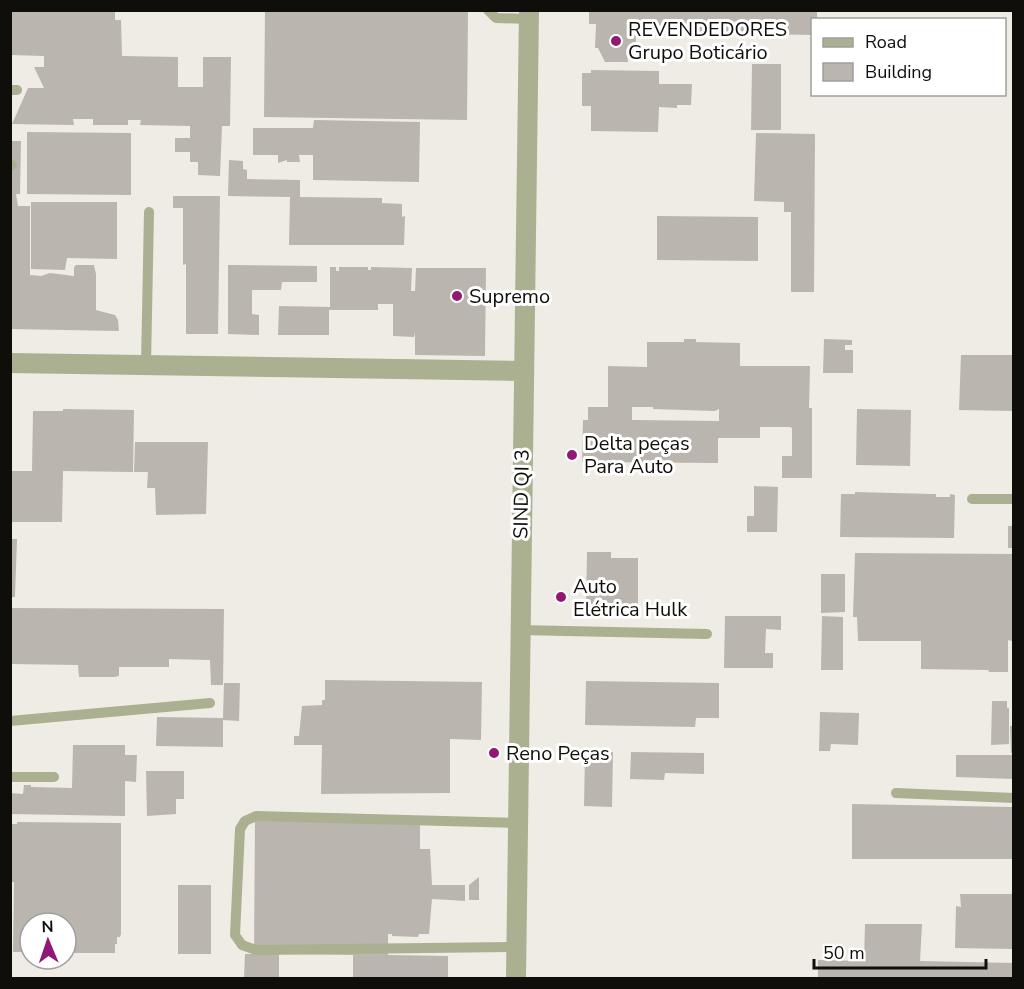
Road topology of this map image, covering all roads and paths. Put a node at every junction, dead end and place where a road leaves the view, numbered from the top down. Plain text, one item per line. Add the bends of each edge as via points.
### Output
1 (488, 10) edge
2 (529, 15) edge
3 (149, 212) dead end
4 (10, 363) edge
5 (146, 365) junction
6 (523, 370) junction
7 (972, 499) dead end
8 (1014, 499) edge
9 (519, 630) junction
10 (706, 634) dead end
11 (210, 703) dead end
12 (10, 721) edge
13 (10, 777) edge
14 (54, 777) dead end
15 (896, 793) dead end
16 (1014, 798) edge
17 (517, 823) junction
18 (516, 947) junction
19 (516, 978) edge

1 - 2 lane via 496,18
2 - 6 street, SIND QI 3
3 - 5 lane
4 - 5 street
5 - 6 street
6 - 9 street, SIND QI 3
7 - 8 lane
9 - 10 lane
9 - 17 street, SIND QI 3
11 - 12 lane
13 - 14 lane
15 - 16 lane
17 - 18 street, SIND QI 3
17 - 18 lane via 250,818 240,829 235,934 242,945 256,950
18 - 19 street, SIND QI 3

